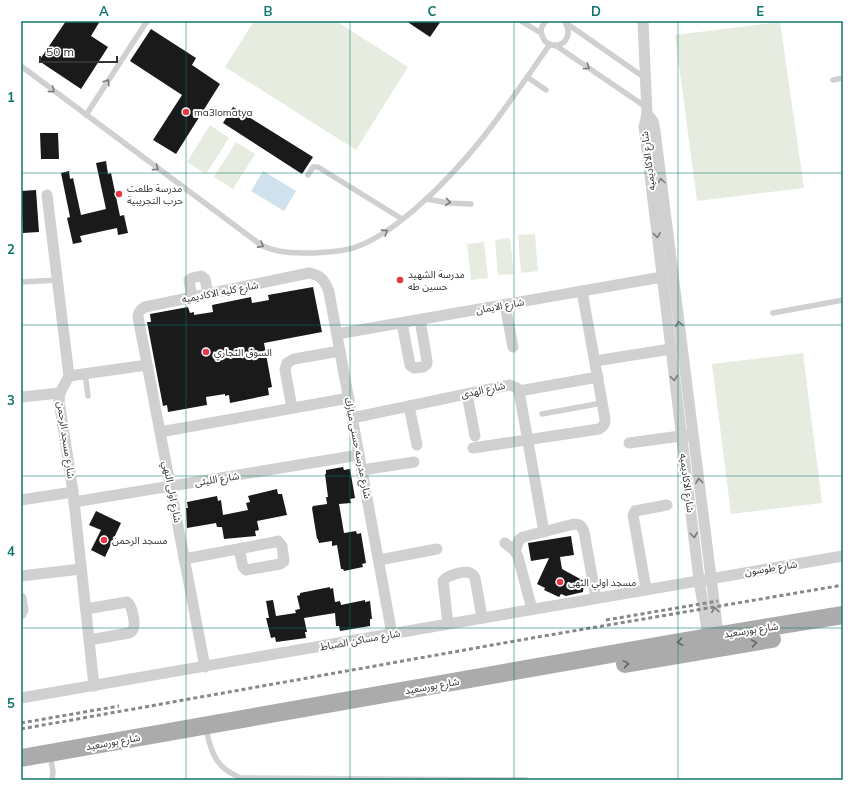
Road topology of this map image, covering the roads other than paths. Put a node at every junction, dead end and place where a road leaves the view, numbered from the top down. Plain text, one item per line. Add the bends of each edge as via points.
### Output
1 (147, 21) edge
2 (521, 21) edge
3 (546, 21) edge
4 (643, 21) edge
5 (565, 22) edge
6 (541, 33) junction
7 (552, 45) junction
8 (21, 66) edge
9 (527, 77) junction
10 (645, 78) junction
11 (843, 78) edge
12 (833, 80) dead end
13 (546, 90) dead end
14 (647, 110) junction
15 (86, 115) junction
16 (308, 175) dead end
17 (47, 196) dead end
18 (426, 199) junction
19 (658, 202) junction
20 (471, 204) dead end
21 (402, 219) junction
22 (309, 274) joint
23 (662, 277) junction
24 (58, 280) junction
25 (21, 282) edge
26 (582, 291) junction
27 (208, 294) junction
28 (192, 297) junction
29 (843, 300) edge
30 (504, 305) junction
31 (774, 314) dead end
32 (138, 317) joint
33 (420, 320) junction
34 (402, 323) junction
35 (337, 334) junction
36 (513, 347) dead end
37 (676, 348) junction
38 (340, 351) junction
39 (595, 361) junction
40 (147, 364) junction
41 (85, 373) junction
42 (69, 376) junction
43 (598, 377) junction
44 (519, 391) junction
45 (60, 394) junction
46 (467, 394) junction
47 (88, 396) dead end
48 (21, 397) edge
49 (349, 398) junction
50 (602, 403) junction
51 (409, 406) junction
52 (292, 408) junction
53 (542, 414) dead end
54 (352, 418) junction
55 (160, 432) junction
56 (693, 434) junction
57 (475, 436) dead end
58 (681, 436) junction
59 (528, 440) junction
60 (629, 443) dead end
61 (417, 445) dead end
62 (473, 448) dead end
63 (360, 455) junction
64 (414, 462) dead end
65 (362, 470) junction
66 (171, 486) junction
67 (74, 497) junction
68 (21, 500) edge
69 (667, 505) dead end
70 (544, 532) junction
71 (505, 543) dead end
72 (239, 549) dead end
73 (437, 549) dead end
74 (515, 551) junction
75 (843, 556) edge
76 (184, 559) junction
77 (379, 560) junction
78 (81, 569) junction
79 (21, 576) edge
80 (711, 578) junction
81 (699, 580) junction
82 (646, 589) junction
83 (21, 598) edge
84 (596, 598) junction
85 (86, 609) junction
86 (532, 609) junction
87 (21, 614) edge
88 (843, 615) edge
89 (482, 617) junction
90 (448, 624) junction
91 (843, 627) edge
92 (392, 634) junction
93 (89, 640) junction
94 (714, 643) junction
95 (205, 667) junction
96 (94, 686) junction
97 (21, 698) edge
98 (207, 733) junction
99 (51, 756) junction
100 (21, 758) edge
101 (21, 765) edge
102 (52, 780) edge
103 (526, 780) edge

15 -> 1 lane
2 - 6 lane
3 - 6 lane
4 - 10 street, شارع الاكاديميه
5 - 7 lane via 569,35 561,44
5 - 10 lane
6 - 7 lane via 542,38
7 - 9 lane
7 -> 14 lane
8 -> 15 lane
9 - 13 lane
9 - 18 lane via 470,155
10 - 14 street, شارع الاكاديميه
11 - 12 lane
14 - 19 street, شارع الاكاديميه via 644,127
15 -> 21 lane via 252,240 270,250 290,253 350,249 371,240
16 - 21 lane via 313,167 318,167
17 - 24 street
18 -> 20 lane
18 - 21 lane
19 -> 23 street, شارع الاكاديميه
37 -> 19 street, شارع الاكاديميه
22 - 27 street, شارع كليه الاكاديميه
22 - 35 street, شارع مدرسه حسنى مبارك via 322,278 326,284
23 - 26 street, شارع الايمان
23 - 37 street, شارع الاكاديميه
24 - 25 lane
24 - 42 street
26 - 30 street, شارع الايمان
26 - 39 street
27 - 28 street, شارع كليه الاكاديميه
27 - 28 street via 205,278 201,276 189,280
28 - 32 street, شارع كليه الاكاديميه via 145,307 138,313
29 - 31 lane
30 - 33 street, شارع الايمان
30 - 36 street
32 - 40 street, شارع اولى النهي
33 - 34 street, شارع الايمان
33 - 34 street via 427,361 423,367 414,368 410,365
34 - 35 street, شارع الايمان
35 - 38 street, شارع مدرسه حسنى مبارك
37 - 39 street
37 - 56 street, شارع الاكاديميه
37 -> 58 street, شارع الاكاديميه
38 - 49 street, شارع مدرسه حسنى مبارك
38 - 52 street via 294,359 287,363 285,370
39 - 43 street
40 - 41 street
40 - 55 street, شارع اولى النهي
41 - 42 street
41 - 47 lane
42 - 45 street, شارع مسجد الرحمن
43 - 44 street
43 - 50 street
44 - 46 street, شارع الهدى via 510,385
44 - 59 street, شارع الهدى
45 - 48 street
45 - 67 street, شارع مسجد الرحمن
46 - 51 street, شارع الهدى
46 - 57 street
49 - 52 street
49 - 54 street, شارع مدرسه حسنى مبارك
50 - 53 lane
50 - 59 street via 605,423 600,429
51 - 54 street, شارع الهدى
51 - 61 street
52 - 55 street
54 - 63 street, شارع مدرسه حسنى مبارك
55 - 66 street, شارع اولى النهي
56 - 58 street
80 -> 56 street, شارع الاكاديميه
58 - 60 street
58 -> 81 street, شارع الاكاديميه
59 - 62 street
59 - 70 street, شارع الهدى
63 - 65 street, شارع مدرسه حسنى مبارك
63 - 66 street, شارع الليثى
64 - 65 street
65 - 77 street, شارع مدرسه حسنى مبارك
66 - 67 street, شارع الليثى
66 - 76 street, شارع اولى النهي
67 - 68 street, شارع الليثى
67 - 78 street, شارع مسجد الرحمن
69 - 82 street via 635,511 633,515
70 - 74 street via 519,540
70 - 84 street via 574,524 583,527
71 - 74 street
72 - 76 street
73 - 77 street
74 - 86 street
75 - 80 street, شارع طوسون
76 - 95 street, شارع اولى النهي
77 - 92 street, شارع مدرسه حسنى مبارك
78 - 79 street
78 - 85 street, شارع مسجد الرحمن
80 - 81 street, شارع طوسون
94 -> 80 street, شارع الاكاديميه
81 - 82 street, شارع مساكن الضباط
81 - 94 street, شارع الاكاديميه
82 - 84 street, شارع مساكن الضباط
83 - 87 street
84 - 86 street, شارع مساكن الضباط
85 - 93 street, شارع مسجد الرحمن
85 - 93 street via 127,602 130,604 134,627 128,634
86 - 89 street, شارع مساكن الضباط
88 - 94 main road, شارع بورسعيد
89 - 90 street, شارع مساكن الضباط
89 - 90 street via 475,578 470,572 466,572 449,576 443,581
90 - 92 street, شارع مساكن الضباط
94 -> 91 main road, شارع بورسعيد
92 - 95 street, شارع مساكن الضباط
93 - 96 street, شارع مسجد الرحمن
98 -> 94 main road, شارع بورسعيد
94 -> 99 main road, شارع بورسعيد
95 - 96 street, شارع مساكن الضباط
96 - 97 street, شارع مساكن الضباط
98 - 99 main road, شارع بورسعيد
98 - 103 lane via 210,749 218,763 227,772 241,778
99 - 100 main road, شارع بورسعيد
99 - 101 main road, شارع بورسعيد
99 - 102 lane

